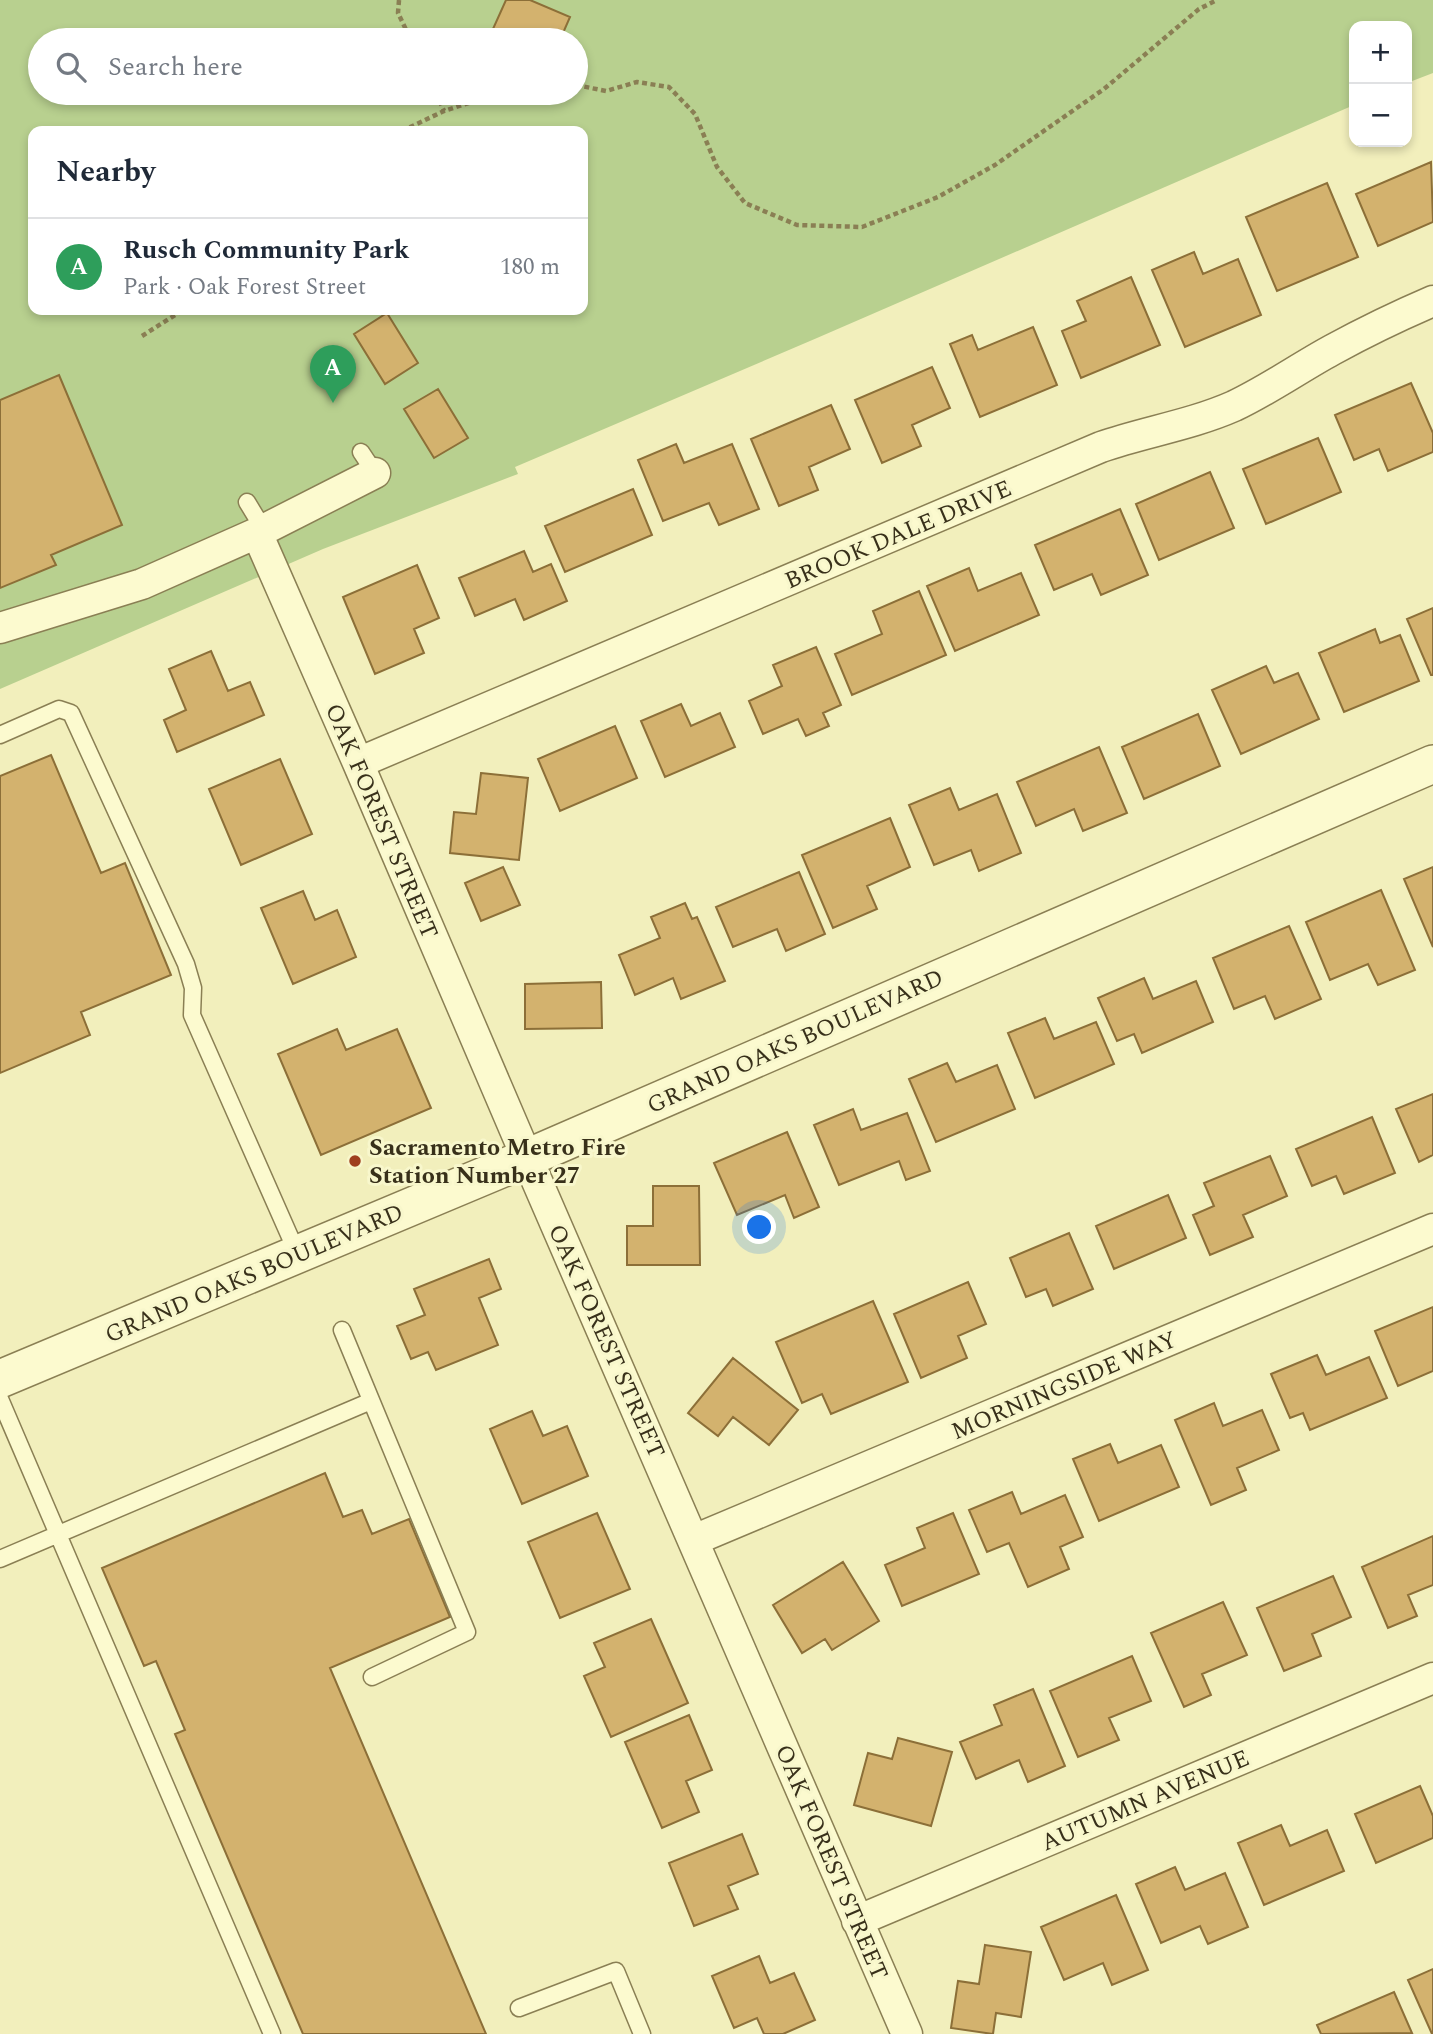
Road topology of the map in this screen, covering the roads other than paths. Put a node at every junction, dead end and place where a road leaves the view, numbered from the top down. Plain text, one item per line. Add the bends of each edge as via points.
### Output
1 (1433, 301) edge
2 (368, 463) dead end
3 (247, 502) dead end
4 (261, 531) junction
5 (0, 628) edge
6 (0, 735) edge
7 (358, 763) junction
8 (1433, 764) edge
9 (527, 1158) junction
10 (1433, 1229) edge
11 (298, 1255) junction
12 (342, 1329) dead end
13 (0, 1379) edge
14 (0, 1399) edge
15 (371, 1401) junction
16 (58, 1535) junction
17 (694, 1540) junction
18 (0, 1559) edge
19 (372, 1677) dead end
20 (1433, 1678) edge
21 (857, 1921) junction
22 (519, 2008) dead end
23 (272, 2034) edge
24 (642, 2034) edge
25 (907, 2034) edge

1 - 7 street, BROOK DALE DRIVE via 1375,327 1232,407 1101,447
2 - 4 street
3 - 4 lane
4 - 5 street via 142,584
4 - 7 street, OAK FOREST STREET
6 - 11 lane via 59,709 71,713 186,964 193,988 192,1015
7 - 9 street, OAK FOREST STREET
8 - 9 street, GRAND OAKS BOULEVARD
9 - 11 street, GRAND OAKS BOULEVARD
9 - 17 street, OAK FOREST STREET
10 - 17 street, MORNINGSIDE WAY
11 - 13 street, GRAND OAKS BOULEVARD
12 - 15 lane
14 - 16 lane
15 - 16 lane
15 - 19 lane via 467,1632
16 - 18 lane
16 - 23 lane
17 - 21 street, OAK FOREST STREET
20 - 21 street, AUTUMN AVENUE
21 - 25 street, OAK FOREST STREET
22 - 24 lane via 616,1971

